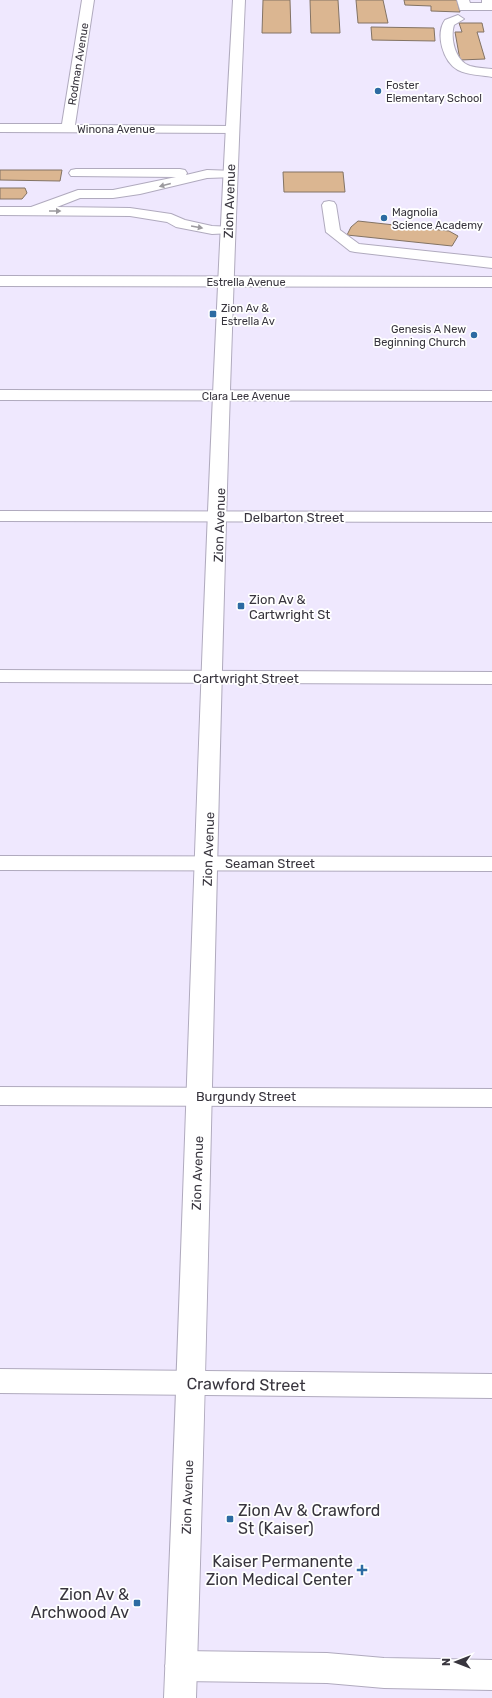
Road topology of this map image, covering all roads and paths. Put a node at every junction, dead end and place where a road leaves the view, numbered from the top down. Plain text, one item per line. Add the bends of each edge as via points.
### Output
1 (88, 0) edge
2 (239, 0) edge
3 (462, 0) edge
4 (488, 0) edge
5 (458, 19) dead end
6 (492, 73) edge
7 (0, 128) edge
8 (68, 129) junction
9 (232, 130) junction
10 (76, 172) dead end
11 (230, 174) junction
12 (203, 175) junction
13 (329, 206) dead end
14 (0, 211) edge
15 (33, 211) junction
16 (228, 230) junction
17 (492, 263) edge
18 (0, 281) edge
19 (226, 282) junction
20 (492, 282) edge
21 (0, 395) edge
22 (222, 396) junction
23 (492, 396) edge
24 (0, 516) edge
25 (219, 517) junction
26 (492, 517) edge
27 (0, 676) edge
28 (212, 678) junction
29 (492, 678) edge
30 (0, 863) edge
31 (208, 863) junction
32 (492, 864) edge
33 (0, 1096) edge
34 (200, 1096) junction
35 (492, 1098) edge
36 (0, 1381) edge
37 (191, 1384) junction
38 (492, 1386) edge
39 (181, 1666) junction
40 (492, 1675) edge
41 (180, 1698) edge

1 - 8 street, Rodman Avenue
2 - 9 street, Zion Avenue
3 - 4 street via 464,7 489,7
5 - 6 street via 449,23 444,34 457,65 464,69
7 - 8 street, Winona Avenue
8 - 9 street, Winona Avenue
9 - 11 street, Zion Avenue
10 - 12 street via 168,172
11 - 12 street
11 - 16 street, Zion Avenue
12 -> 15 street via 140,190 113,194 78,194
13 - 17 street via 333,232 354,248
14 - 15 street
15 -> 16 street via 130,212 171,218 189,226
16 - 19 street, Zion Avenue
18 - 19 street, Estrella Avenue
19 - 20 street, Estrella Avenue
19 - 22 street, Zion Avenue
21 - 22 street, Clara Lee Avenue
22 - 23 street, Clara Lee Avenue
22 - 25 street, Zion Avenue
24 - 25 street, Delbarton Street
25 - 26 street, Delbarton Street
25 - 28 street, Zion Avenue
27 - 28 street, Cartwright Street
28 - 29 street, Cartwright Street
28 - 31 street, Zion Avenue
30 - 31 street, Seaman Street
31 - 32 street, Seaman Street
31 - 34 street, Zion Avenue
33 - 34 street, Burgundy Street
34 - 35 street, Burgundy Street
34 - 37 street, Zion Avenue
36 - 37 street, Crawford Street
37 - 38 street, Crawford Street
37 - 39 street, Zion Avenue
39 - 40 street via 320,1668 384,1673
39 - 41 street, Zion Avenue

